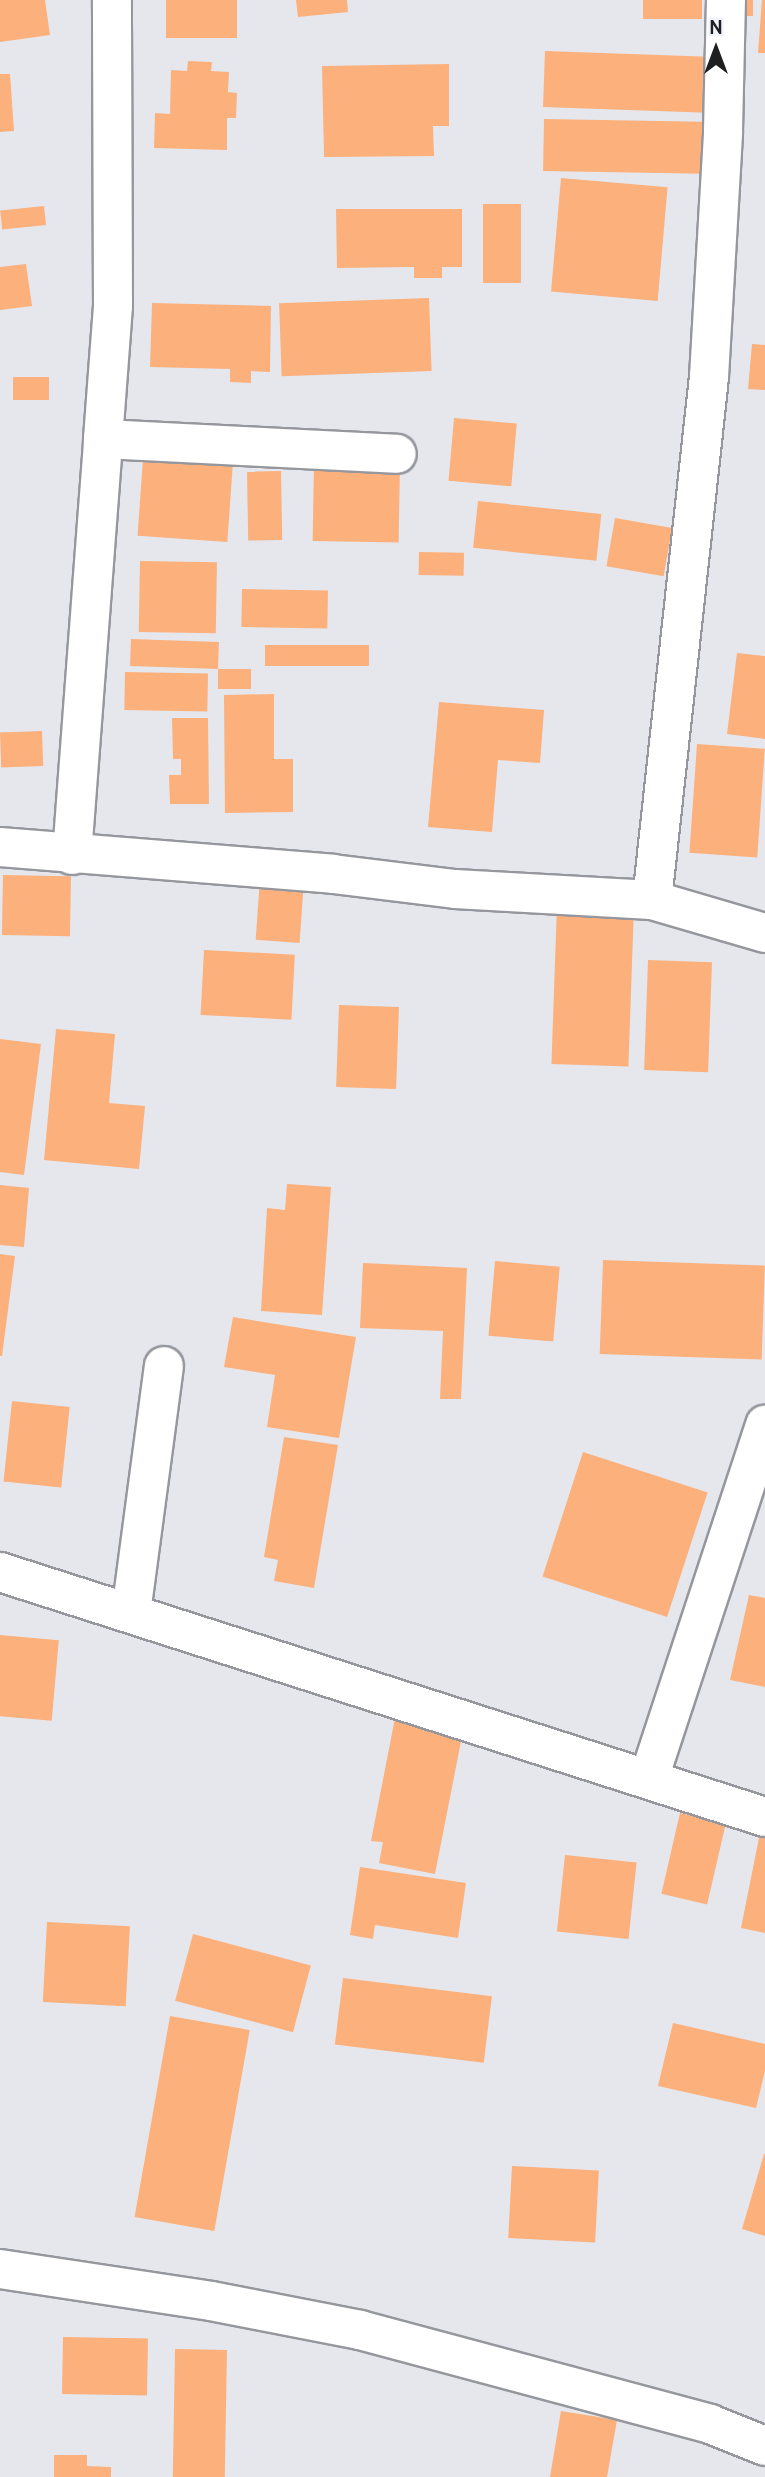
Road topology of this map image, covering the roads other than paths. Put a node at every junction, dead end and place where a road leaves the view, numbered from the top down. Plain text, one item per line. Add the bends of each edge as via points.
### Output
1 (112, 0) edge
2 (726, 0) edge
3 (103, 439) junction
4 (397, 454) dead end
5 (0, 847) edge
6 (72, 855) junction
7 (652, 900) junction
8 (765, 933) edge
9 (164, 1366) dead end
10 (765, 1425) edge
11 (0, 1572) edge
12 (131, 1614) junction
13 (649, 1778) junction
14 (765, 1817) edge
15 (0, 2269) edge
16 (765, 2446) edge

1 - 3 street via 113,306
2 - 7 street via 709,377
3 - 4 street
3 - 6 street
5 - 6 street
6 - 7 street via 333,874 455,889
7 - 8 street
9 - 12 street
10 - 13 street
11 - 12 street
12 - 13 street
13 - 14 street
15 - 16 street via 211,2301 360,2330 710,2424

